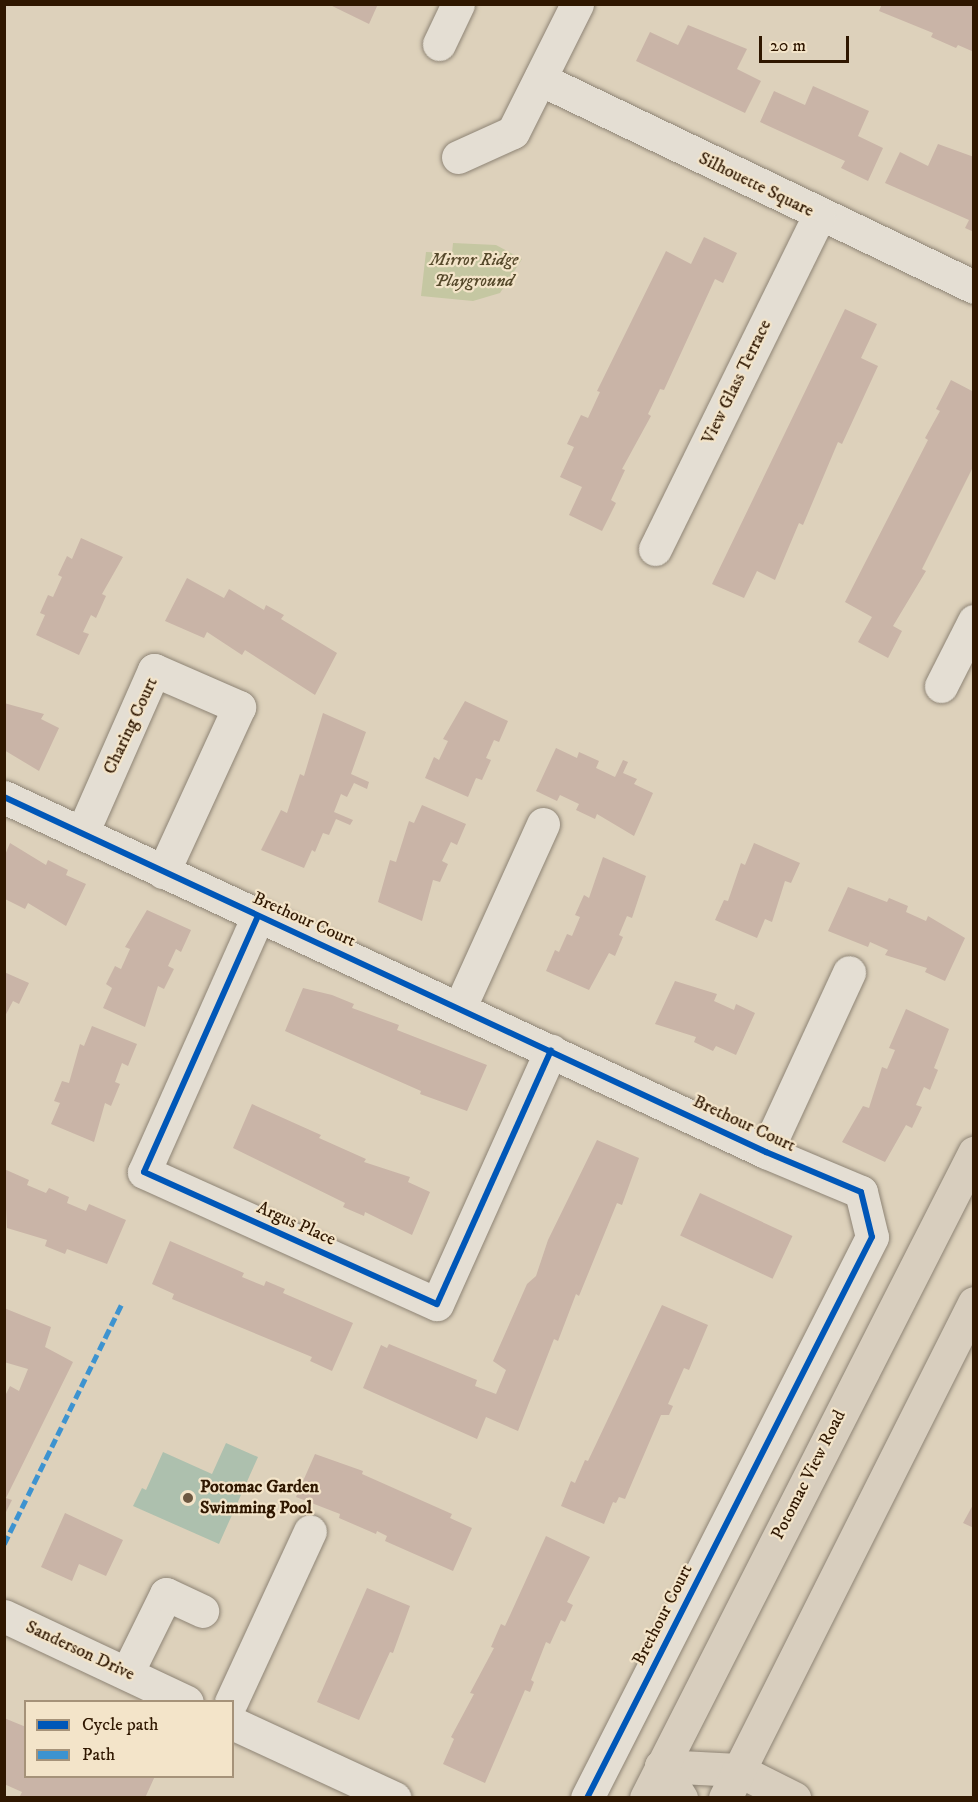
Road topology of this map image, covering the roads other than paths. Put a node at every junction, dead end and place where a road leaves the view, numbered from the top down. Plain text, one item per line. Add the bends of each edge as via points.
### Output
1 (458, 4) edge
2 (577, 4) edge
3 (439, 44) dead end
4 (540, 79) junction
5 (458, 157) dead end
6 (819, 216) junction
7 (974, 287) edge
8 (655, 549) dead end
9 (974, 621) edge
10 (940, 686) dead end
11 (4, 797) edge
12 (543, 824) dead end
13 (83, 831) junction
14 (164, 872) junction
15 (258, 916) junction
16 (849, 972) dead end
17 (460, 1007) junction
18 (551, 1050) junction
19 (766, 1152) junction
20 (974, 1153) edge
21 (974, 1302) edge
22 (310, 1531) dead end
23 (202, 1611) dead end
24 (4, 1616) edge
25 (127, 1673) junction
26 (185, 1700) edge
27 (231, 1700) edge
28 (234, 1724) edge
29 (661, 1766) junction
30 (731, 1784) edge
31 (394, 1797) edge
32 (587, 1797) edge
33 (646, 1797) edge
34 (681, 1797) edge
35 (794, 1797) edge

1 - 3 street
2 - 4 street
4 - 5 street via 513,132
4 - 6 street, Silhouette Square
6 - 7 street, Silhouette Square
6 - 8 street, View Glass Terrace
9 - 10 street
11 - 13 street, Brethour Court
12 - 17 street
13 - 14 street, Brethour Court
13 - 14 street, Charing Court via 154,670 239,707
14 - 15 street, Brethour Court
15 - 17 street, Brethour Court
15 - 18 street, Argus Place via 144,1172 437,1304
16 - 19 street, Brethour Court
17 - 18 street, Brethour Court
18 - 19 street, Brethour Court
19 - 32 street, Brethour Court via 861,1192 872,1237
20 - 29 main road, Potomac View Road
21 - 30 main road
22 - 27 street
23 - 25 street via 166,1594
24 - 25 street, Sanderson Drive
25 - 26 street, Sanderson Drive
28 - 31 street
29 - 30 main road
29 - 33 main road, Potomac View Road
29 - 34 main road
30 - 35 main road

